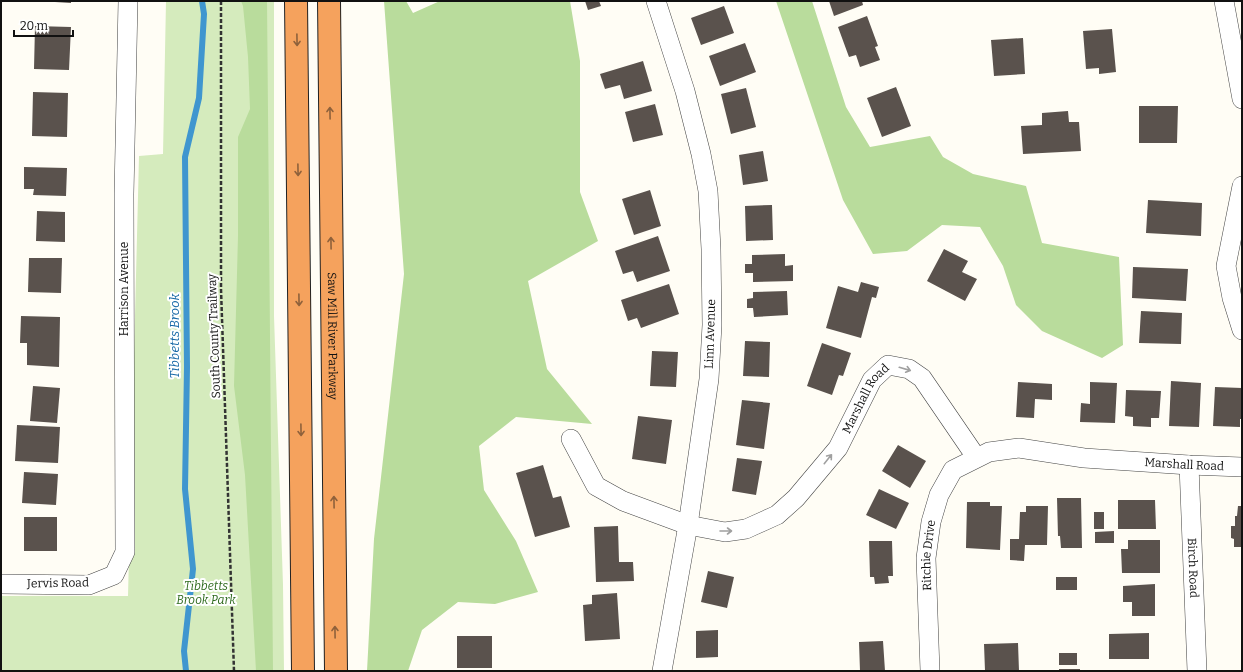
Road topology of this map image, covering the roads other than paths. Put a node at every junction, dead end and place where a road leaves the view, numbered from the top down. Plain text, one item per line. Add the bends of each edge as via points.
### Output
1 (128, 1) edge
2 (296, 1) edge
3 (329, 1) edge
4 (656, 1) edge
5 (1224, 1) edge
6 (1242, 100) edge
7 (1242, 186) edge
8 (1242, 330) edge
9 (571, 439) dead end
10 (976, 457) junction
11 (1189, 465) junction
12 (1242, 467) edge
13 (688, 525) junction
14 (114, 575) joint
15 (1, 584) edge
16 (303, 671) edge
17 (336, 671) edge
18 (662, 671) edge
19 (930, 671) edge
20 (1197, 671) edge

1 - 14 street, Harrison Avenue via 124,194 125,552
2 -> 16 highway
17 -> 3 highway, Saw Mill River Parkway
4 - 13 street, Linn Avenue via 693,122 705,172 711,226 712,325 709,379
5 - 6 street
7 - 8 street via 1226,266
9 - 13 street, Marshall Road via 596,486 623,501
10 - 11 street, Marshall Road via 989,452 1019,448 1084,458
13 -> 10 street, Marshall Road via 725,532 746,529 776,515 796,498 838,448 872,380 888,365 909,369 922,378
10 - 19 street, Ritchie Drive via 953,470 939,495 931,522 926,558
11 - 12 street, Marshall Road
11 - 20 street, Birch Road
13 - 18 street, Linn Avenue
14 - 15 street, Jervis Road via 89,585

